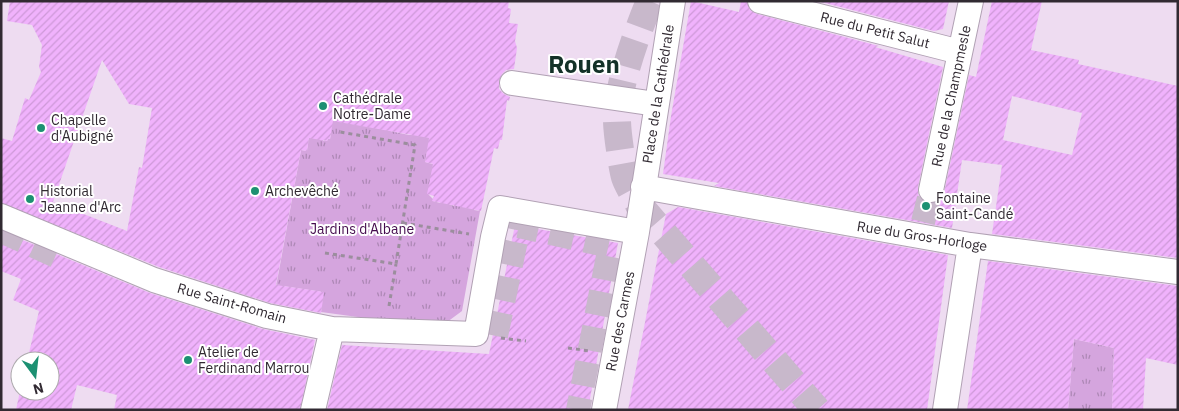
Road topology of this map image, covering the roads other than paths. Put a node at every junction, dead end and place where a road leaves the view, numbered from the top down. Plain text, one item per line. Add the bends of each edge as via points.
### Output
1 (673, 1) edge
2 (760, 1) edge
3 (971, 1) edge
4 (960, 52) junction
5 (512, 83) dead end
6 (656, 104) junction
7 (644, 187) junction
8 (931, 190) tunnel mouth
9 (1, 216) edge
10 (637, 232) junction
11 (970, 245) junction
12 (1178, 272) edge
13 (332, 329) junction
14 (314, 410) edge
15 (604, 410) edge
16 (946, 410) edge

1 - 6 street, Place de la Cathédrale
2 - 4 street, Rue du Petit Salut
3 - 4 street, Rue de la Champmesle
4 - 8 street, Rue de la Champmesle
5 - 6 street
6 - 7 street, Place de la Cathédrale
7 - 10 street, Place de la Cathédrale
7 - 11 street, Rue du Gros-Horloge via 921,229
9 - 13 street, Rue Saint-Romain via 154,280 267,316
10 - 13 street, Rue Saint-Romain via 500,208 493,237 486,335
10 - 15 street, Rue des Carmes
11 - 12 street, Rue du Gros-Horloge
11 - 16 street
13 - 14 street

